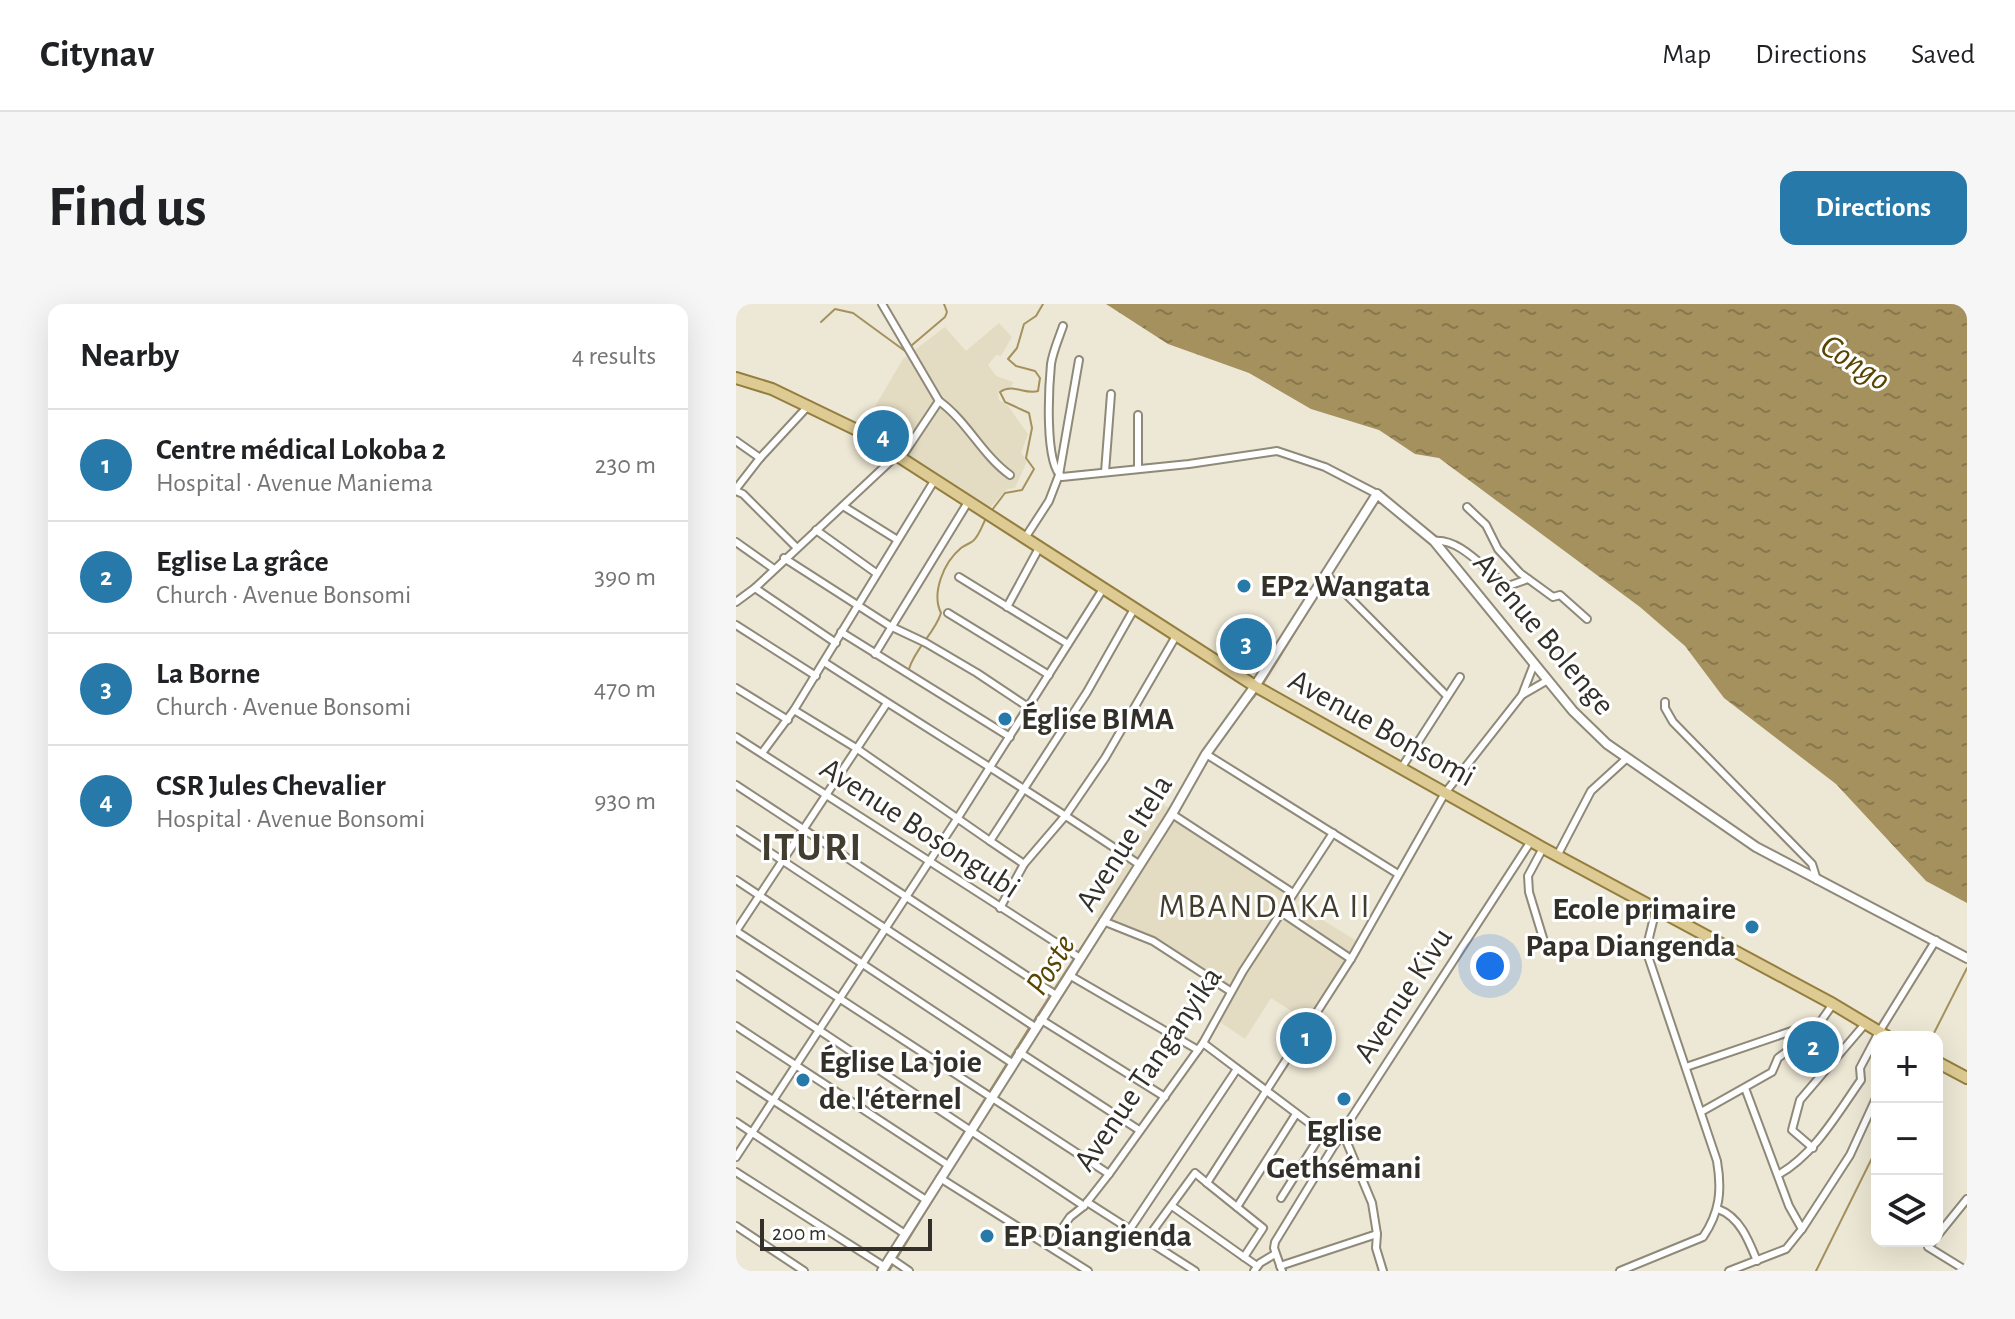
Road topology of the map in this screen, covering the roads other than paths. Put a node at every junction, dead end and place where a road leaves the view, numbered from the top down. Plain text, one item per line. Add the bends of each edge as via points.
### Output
1 (882, 304) edge
2 (1063, 326) dead end
3 (1079, 360) dead end
4 (736, 378) edge
5 (1111, 394) dead end
6 (939, 401) junction
7 (809, 405) junction
8 (1138, 415) dead end
9 (736, 441) edge
10 (898, 457) junction
11 (760, 458) junction
12 (1138, 468) junction
13 (1105, 472) junction
14 (1010, 475) dead end
15 (1059, 475) junction
16 (934, 481) junction
17 (736, 490) edge
18 (1377, 494) junction
19 (968, 502) junction
20 (843, 506) junction
21 (1467, 507) dead end
22 (816, 530) junction
23 (896, 539) junction
24 (1025, 539) junction
25 (1434, 541) junction
26 (736, 542) edge
27 (796, 547) junction
28 (1039, 548) junction
29 (784, 558) junction
30 (774, 569) junction
31 (876, 573) junction
32 (1326, 574) junction
33 (959, 577) dead end
34 (1528, 579) junction
35 (755, 588) junction
36 (1103, 589) junction
37 (736, 590) edge
38 (744, 595) junction
39 (736, 602) edge
40 (857, 605) junction
41 (1007, 607) junction
42 (1134, 609) junction
43 (948, 613) dead end
44 (1587, 619) dead end
45 (736, 625) edge
46 (890, 626) junction
47 (841, 632) junction
48 (1176, 636) junction
49 (836, 643) junction
50 (1068, 644) junction
51 (875, 654) junction
52 (824, 662) junction
53 (1534, 664) junction
54 (1049, 675) junction
55 (816, 676) junction
56 (1460, 677) dead end
57 (1548, 680) junction
58 (1255, 686) junction
59 (736, 688) edge
60 (1522, 695) junction
61 (1447, 696) junction
62 (1665, 702) dead end
63 (887, 703) junction
64 (1028, 707) junction
65 (794, 710) junction
66 (788, 720) junction
67 (736, 737) edge
68 (1010, 737) junction
69 (856, 748) junction
70 (762, 753) junction
71 (1206, 754) junction
72 (1626, 759) junction
73 (1402, 767) junction
74 (990, 769) junction
75 (736, 785) edge
76 (1025, 791) junction
77 (1445, 793) junction
78 (825, 796) junction
79 (1172, 814) junction
80 (1066, 815) junction
81 (957, 819) junction
82 (736, 830) edge
83 (804, 832) junction
84 (1333, 833) junction
85 (990, 841) junction
86 (1531, 841) junction
87 (1543, 848) junction
88 (1557, 856) junction
89 (784, 862) junction
90 (929, 863) junction
91 (1024, 864) junction
92 (1140, 865) junction
93 (1398, 874) junction
94 (736, 880) edge
95 (1817, 880) junction
96 (1293, 893) junction
97 (761, 897) junction
98 (907, 897) junction
99 (1000, 908) junction
100 (1656, 909) junction
101 (1281, 912) junction
102 (1103, 921) junction
103 (885, 929) junction
104 (736, 931) edge
105 (1543, 938) dead end
106 (1936, 940) junction
107 (1966, 957) edge
108 (1080, 958) junction
109 (1351, 959) junction
110 (863, 963) junction
111 (736, 975) edge
112 (1069, 975) junction
113 (1230, 991) junction
114 (1056, 995) junction
115 (839, 999) junction
116 (1833, 1004) junction
117 (1037, 1023) junction
118 (1865, 1024) junction
119 (736, 1026) edge
120 (1878, 1031) edge
121 (1886, 1031) edge
122 (819, 1032) junction
123 (1794, 1032) junction
124 (1203, 1043) junction
125 (1198, 1050) junction
126 (1019, 1052) junction
127 (1871, 1052) edge
128 (1012, 1063) junction
129 (795, 1065) junction
130 (1943, 1065) edge
131 (1686, 1067) junction
132 (1237, 1069) junction
133 (736, 1076) edge
134 (1967, 1078) edge
135 (1745, 1088) junction
136 (1265, 1090) junction
137 (1165, 1097) junction
138 (990, 1098) junction
139 (774, 1101) junction
140 (1874, 1103) edge
141 (1701, 1112) junction
142 (1296, 1114) junction
143 (736, 1122) edge
144 (1139, 1130) junction
145 (969, 1131) junction
146 (753, 1133) junction
147 (1322, 1133) junction
148 (1343, 1133) junction
149 (1336, 1143) junction
150 (1813, 1148) junction
151 (736, 1157) edge
152 (948, 1165) junction
153 (736, 1172) edge
154 (1109, 1174) junction
155 (1778, 1175) junction
156 (940, 1178) junction
157 (1207, 1183) junction
158 (1281, 1198) dead end
159 (1967, 1199) edge
160 (926, 1200) junction
161 (1086, 1204) junction
162 (1172, 1206) junction
163 (1237, 1207) junction
164 (1718, 1209) junction
165 (736, 1226) edge
166 (1130, 1229) junction
167 (1802, 1229) junction
168 (1943, 1229) edge
169 (905, 1234) junction
170 (1377, 1234) junction
171 (1146, 1240) junction
172 (1050, 1246) junction
173 (1928, 1247) edge
174 (1275, 1254) junction
175 (1244, 1257) junction
176 (1757, 1261) junction
177 (885, 1265) edge
178 (1255, 1268) edge
179 (1281, 1269) edge
180 (804, 1271) edge
181 (909, 1271) edge
182 (1088, 1271) edge
183 (1195, 1271) edge
184 (1383, 1271) edge
185 (1620, 1271) edge
186 (1729, 1271) edge
187 (1967, 1271) edge

1 - 6 street
2 - 15 street via 1051,364 1048,412
3 - 15 street
4 - 7 main road, Avenue Bonsomi
5 - 13 street
6 - 10 street
6 - 14 street
7 - 10 main road, Avenue Bonsomi
7 - 11 street
8 - 12 street
9 - 11 street
10 - 16 main road, Avenue Bonsomi
10 - 20 street
11 - 17 street
12 - 13 street, Avenue Bolenge
12 - 18 street, Avenue Bolenge via 1277,451 1325,467
13 - 15 street, Avenue Bolenge
15 - 24 street
16 - 19 main road, Avenue Bonsomi
16 - 23 street
17 - 27 street
18 - 25 street, Avenue Bolenge
18 - 32 street, Avenue Itela
19 - 24 main road, Avenue Bonsomi
19 - 46 street
20 - 22 street
20 - 23 street
21 - 34 street
22 - 27 street
22 - 31 street
23 - 31 street
24 - 28 main road, Avenue Bonsomi
25 - 34 street via 1462,548 1508,586
25 - 53 street, Avenue Bolenge
26 - 30 street
27 - 29 street
28 - 36 main road, Avenue Bonsomi
28 - 41 street
29 - 30 street
29 - 40 street
30 - 35 street
31 - 40 street
32 - 58 street, Avenue Itela
32 - 61 street
33 - 41 street
34 - 44 street via 1553,597 1560,595
35 - 38 street
35 - 49 street
36 - 42 main road, Avenue Bonsomi
36 - 50 street
37 - 38 street
38 - 39 street
40 - 46 street
40 - 47 street
41 - 50 street
42 - 48 main road, Avenue Bonsomi
42 - 76 street
43 - 54 street
45 - 55 street
46 - 51 street
46 - 64 street
47 - 49 street
47 - 51 street
48 - 58 main road, Avenue Bonsomi
48 - 80 street
49 - 52 street
50 - 54 street
51 - 68 street
52 - 55 street
52 - 63 street
53 - 57 street, Avenue Bolenge
53 - 60 street
54 - 64 street
55 - 65 street
56 - 61 street
57 - 60 street
57 - 72 street, Avenue Bolenge via 1589,728
58 - 71 street, Avenue Itela
58 - 73 main road, Avenue Bonsomi
59 - 66 street
60 - 77 street
61 - 73 street
62 - 95 street via 1673,722 1812,864
63 - 69 street
63 - 74 street
64 - 68 street
65 - 66 street
65 - 69 street
66 - 70 street
67 - 70 street, Avenue Bosongubi
68 - 74 street
69 - 78 street
69 - 81 street
70 - 78 street, Avenue Bosongubi
71 - 79 street, Avenue Itela
71 - 84 street
72 - 88 street via 1591,791
72 - 95 street, Avenue Bolenge via 1756,847
73 - 77 main road, Avenue Bonsomi
74 - 76 street
74 - 81 street
75 - 83 street
76 - 80 street
76 - 85 street
77 - 86 main road, Avenue Bonsomi
77 - 93 street
78 - 83 street
78 - 90 street, Avenue Bosongubi
79 - 92 street, Avenue Itela
79 - 96 street
80 - 91 street
80 - 92 street
81 - 85 street
81 - 90 street
82 - 89 street
83 - 89 street
83 - 98 street
84 - 93 street
84 - 96 street, Avenue Tanganyika
85 - 91 street
86 - 87 main road, Avenue Bonsomi
86 - 148 street, Avenue Kivu
87 - 88 main road, Avenue Bonsomi
87 - 105 street via 1528,876
88 - 100 main road, Avenue Bonsomi
89 - 97 street
89 - 103 street
90 - 98 street
90 - 99 street, Avenue Bosongubi
91 - 99 street
92 - 102 street, Avenue Itela
93 - 109 street
94 - 97 street
95 - 106 street, Avenue Bolenge
96 - 101 street, Avenue Tanganyika
97 - 104 street
97 - 110 street
98 - 103 street
98 - 114 street
99 - 108 street, Avenue Bosongubi
100 - 116 main road, Avenue Bonsomi
100 - 131 street via 1646,950
101 - 109 street
101 - 113 street, Avenue Tanganyika
102 - 108 street, Avenue Itela
102 - 113 street via 1153,941
103 - 110 street
103 - 117 street
104 - 115 street
106 - 107 street, Avenue Bolenge
106 - 121 street
108 - 112 street, Avenue Itela
109 - 136 street
110 - 115 street
110 - 128 street
111 - 122 street
112 - 114 street, Avenue Itela
112 - 125 street
113 - 124 street, Avenue Tanganyika
114 - 117 street, Avenue Itela
115 - 122 street
115 - 138 street
116 - 118 main road, Avenue Bonsomi
116 - 123 street via 1821,1021
117 - 126 street, Avenue Itela
117 - 137 street
118 - 120 main road, Avenue Bonsomi
118 - 150 street via 1800,1100 1792,1130
119 - 129 street
122 - 129 street
122 - 145 street
123 - 131 street
123 - 135 street via 1793,1047 1778,1058 1772,1072
124 - 125 street, Avenue Tanganyika
124 - 132 street
125 - 137 street, Avenue Tanganyika
126 - 128 street, Avenue Itela
126 - 144 street
127 - 150 street via 1860,1068 1861,1080
128 - 138 street, Avenue Itela
129 - 139 street
129 - 152 street
130 - 134 main road
131 - 141 street
132 - 136 street
132 - 166 street
133 - 139 street
135 - 141 street
135 - 155 street
136 - 142 street
136 - 157 street
137 - 144 street, Avenue Tanganyika
138 - 145 street, Avenue Itela
138 - 154 street
139 - 146 street
139 - 160 street
140 - 167 street via 1850,1155
141 - 164 street via 1720,1179
142 - 147 street
142 - 163 street
143 - 146 street
144 - 154 street, Avenue Tanganyika
145 - 152 street, Avenue Itela
145 - 161 street
146 - 151 street
146 - 169 street
147 - 149 street
147 - 158 street
148 - 149 street, Avenue Kivu
148 - 170 street via 1372,1203
149 - 174 street, Avenue Kivu via 1275,1242
150 - 155 street
152 - 156 street, Avenue Itela
153 - 177 street
154 - 161 street, Avenue Tanganyika
155 - 167 street
156 - 160 street, Avenue Itela
156 - 172 street
157 - 162 street via 1195,1173
157 - 163 street
159 - 168 street
160 - 169 street, Avenue Itela
161 - 166 street
161 - 172 street, Avenue Tanganyika
162 - 171 street
162 - 175 street
163 - 175 street via 1263,1228
164 - 176 street via 1733,1218
164 - 185 street via 1703,1237
165 - 180 street
166 - 171 street
167 - 176 street via 1786,1249
169 - 177 street, Avenue Itela
170 - 179 street
170 - 184 street
171 - 183 street
172 - 182 street
173 - 187 street
174 - 178 street
174 - 179 street
175 - 178 street
176 - 186 street
177 - 181 street

